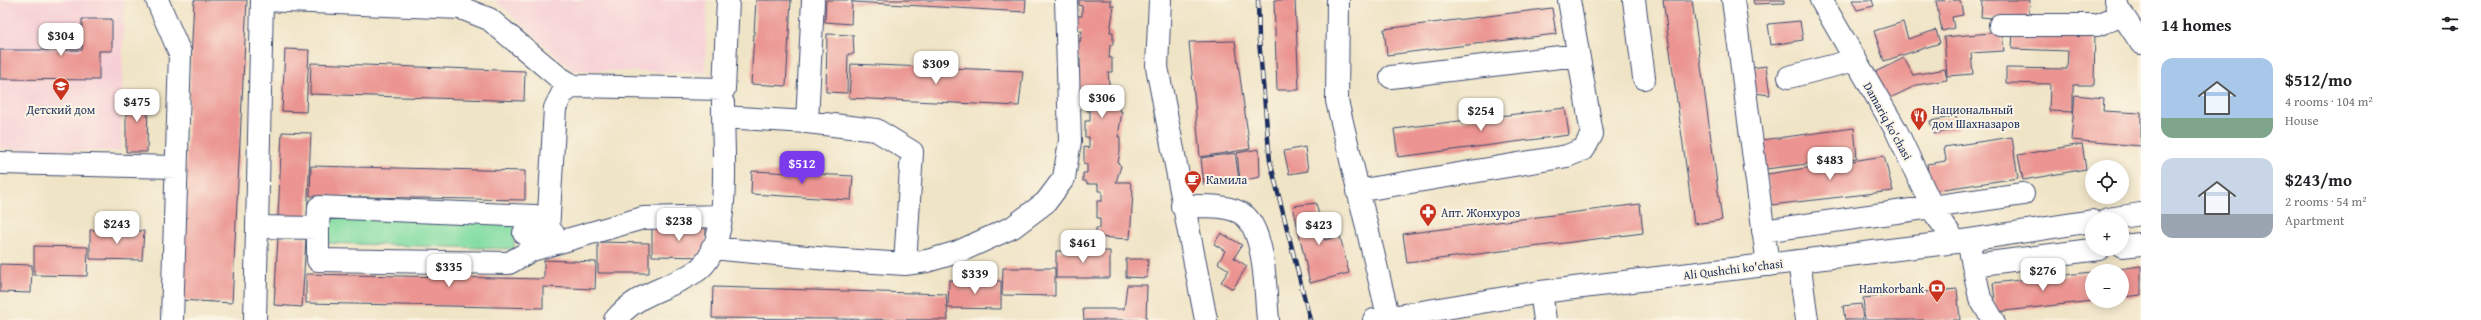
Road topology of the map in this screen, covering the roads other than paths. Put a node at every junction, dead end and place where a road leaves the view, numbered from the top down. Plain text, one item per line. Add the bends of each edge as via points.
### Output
1 (157, 0) edge
2 (262, 0) edge
3 (728, 0) edge
4 (813, 0) edge
5 (1066, 0) edge
6 (1160, 0) edge
7 (1338, 0) edge
8 (1569, 0) edge
9 (1634, 0) edge
10 (1733, 0) edge
11 (1821, 0) edge
12 (2119, 8) edge
13 (2000, 25) dead end
14 (2141, 43) edge
15 (1577, 55) junction
16 (1855, 60) junction
17 (1391, 77) dead end
18 (1789, 77) dead end
19 (1644, 78) dead end
20 (573, 86) junction
21 (724, 89) junction
22 (723, 117) junction
23 (807, 122) junction
24 (0, 163) edge
25 (176, 167) junction
26 (1358, 191) junction
27 (2022, 194) dead end
28 (1182, 206) junction
29 (1933, 208) junction
30 (2141, 214) edge
31 (721, 216) junction
32 (2129, 216) edge
33 (2085, 223) edge
34 (257, 227) junction
35 (318, 228) junction
36 (1763, 231) junction
37 (524, 234) dead end
38 (554, 234) junction
39 (1962, 241) junction
40 (2141, 244) edge
41 (2129, 245) edge
42 (712, 248) junction
43 (2085, 251) edge
44 (1799, 261) junction
45 (905, 264) junction
46 (1768, 265) junction
47 (1972, 265) junction
48 (1802, 285) junction
49 (1541, 292) junction
50 (1383, 319) edge
51 (172, 320) edge
52 (255, 320) edge
53 (614, 320) edge
54 (1206, 320) edge
55 (1268, 320) edge
56 (1545, 320) edge
57 (1807, 320) edge
58 (1821, 320) edge
59 (1993, 320) edge

1 - 25 street via 180,53
2 - 20 street via 461,8 488,19 557,76
2 - 34 street
3 - 21 street
4 - 23 street
5 - 45 street via 1070,141 1064,178 1046,202 1013,227 958,252
6 - 28 street via 1157,67
7 - 26 street via 1336,101
8 - 15 street
9 - 19 street
10 - 36 street
11 - 16 street, Damariq ko'chasi
12 - 13 street via 2097,25
12 - 14 street
15 - 17 street
15 - 26 street via 1592,134 1584,149 1567,156
16 - 18 street
16 - 29 street, Damariq ko'chasi via 1896,130
20 - 21 street
20 - 38 street via 562,94 554,108
21 - 22 street
22 - 23 street
22 - 31 street via 725,183
23 - 45 street via 876,130 912,152
24 - 25 street
25 - 51 street
26 - 50 street
27 - 29 street
28 - 54 street
28 - 55 street via 1222,207 1245,216 1258,236
29 - 36 street
29 - 39 street, Damariq ko'chasi
30 - 32 street
31 - 38 street via 643,218
31 - 42 street
33 - 39 street, Ali Qushchi ko'chasi
34 - 35 street
34 - 52 street
35 - 38 street via 319,207 534,216 543,220
35 - 38 street via 318,260 508,263
36 - 46 street
37 - 38 street via 532,238 542,238 548,232
39 - 44 street, Ali Qushchi ko'chasi
39 - 47 street
40 - 41 street
42 - 45 street
42 - 53 street via 709,261 695,272 639,298
43 - 47 street
44 - 46 street, Ali Qushchi ko'chasi
44 - 48 street
46 - 49 street, Ali Qushchi ko'chasi
47 - 59 street via 1980,298
48 - 57 street
48 - 58 street via 1816,295
49 - 50 street, Ali Qushchi ko'chasi
49 - 56 street

